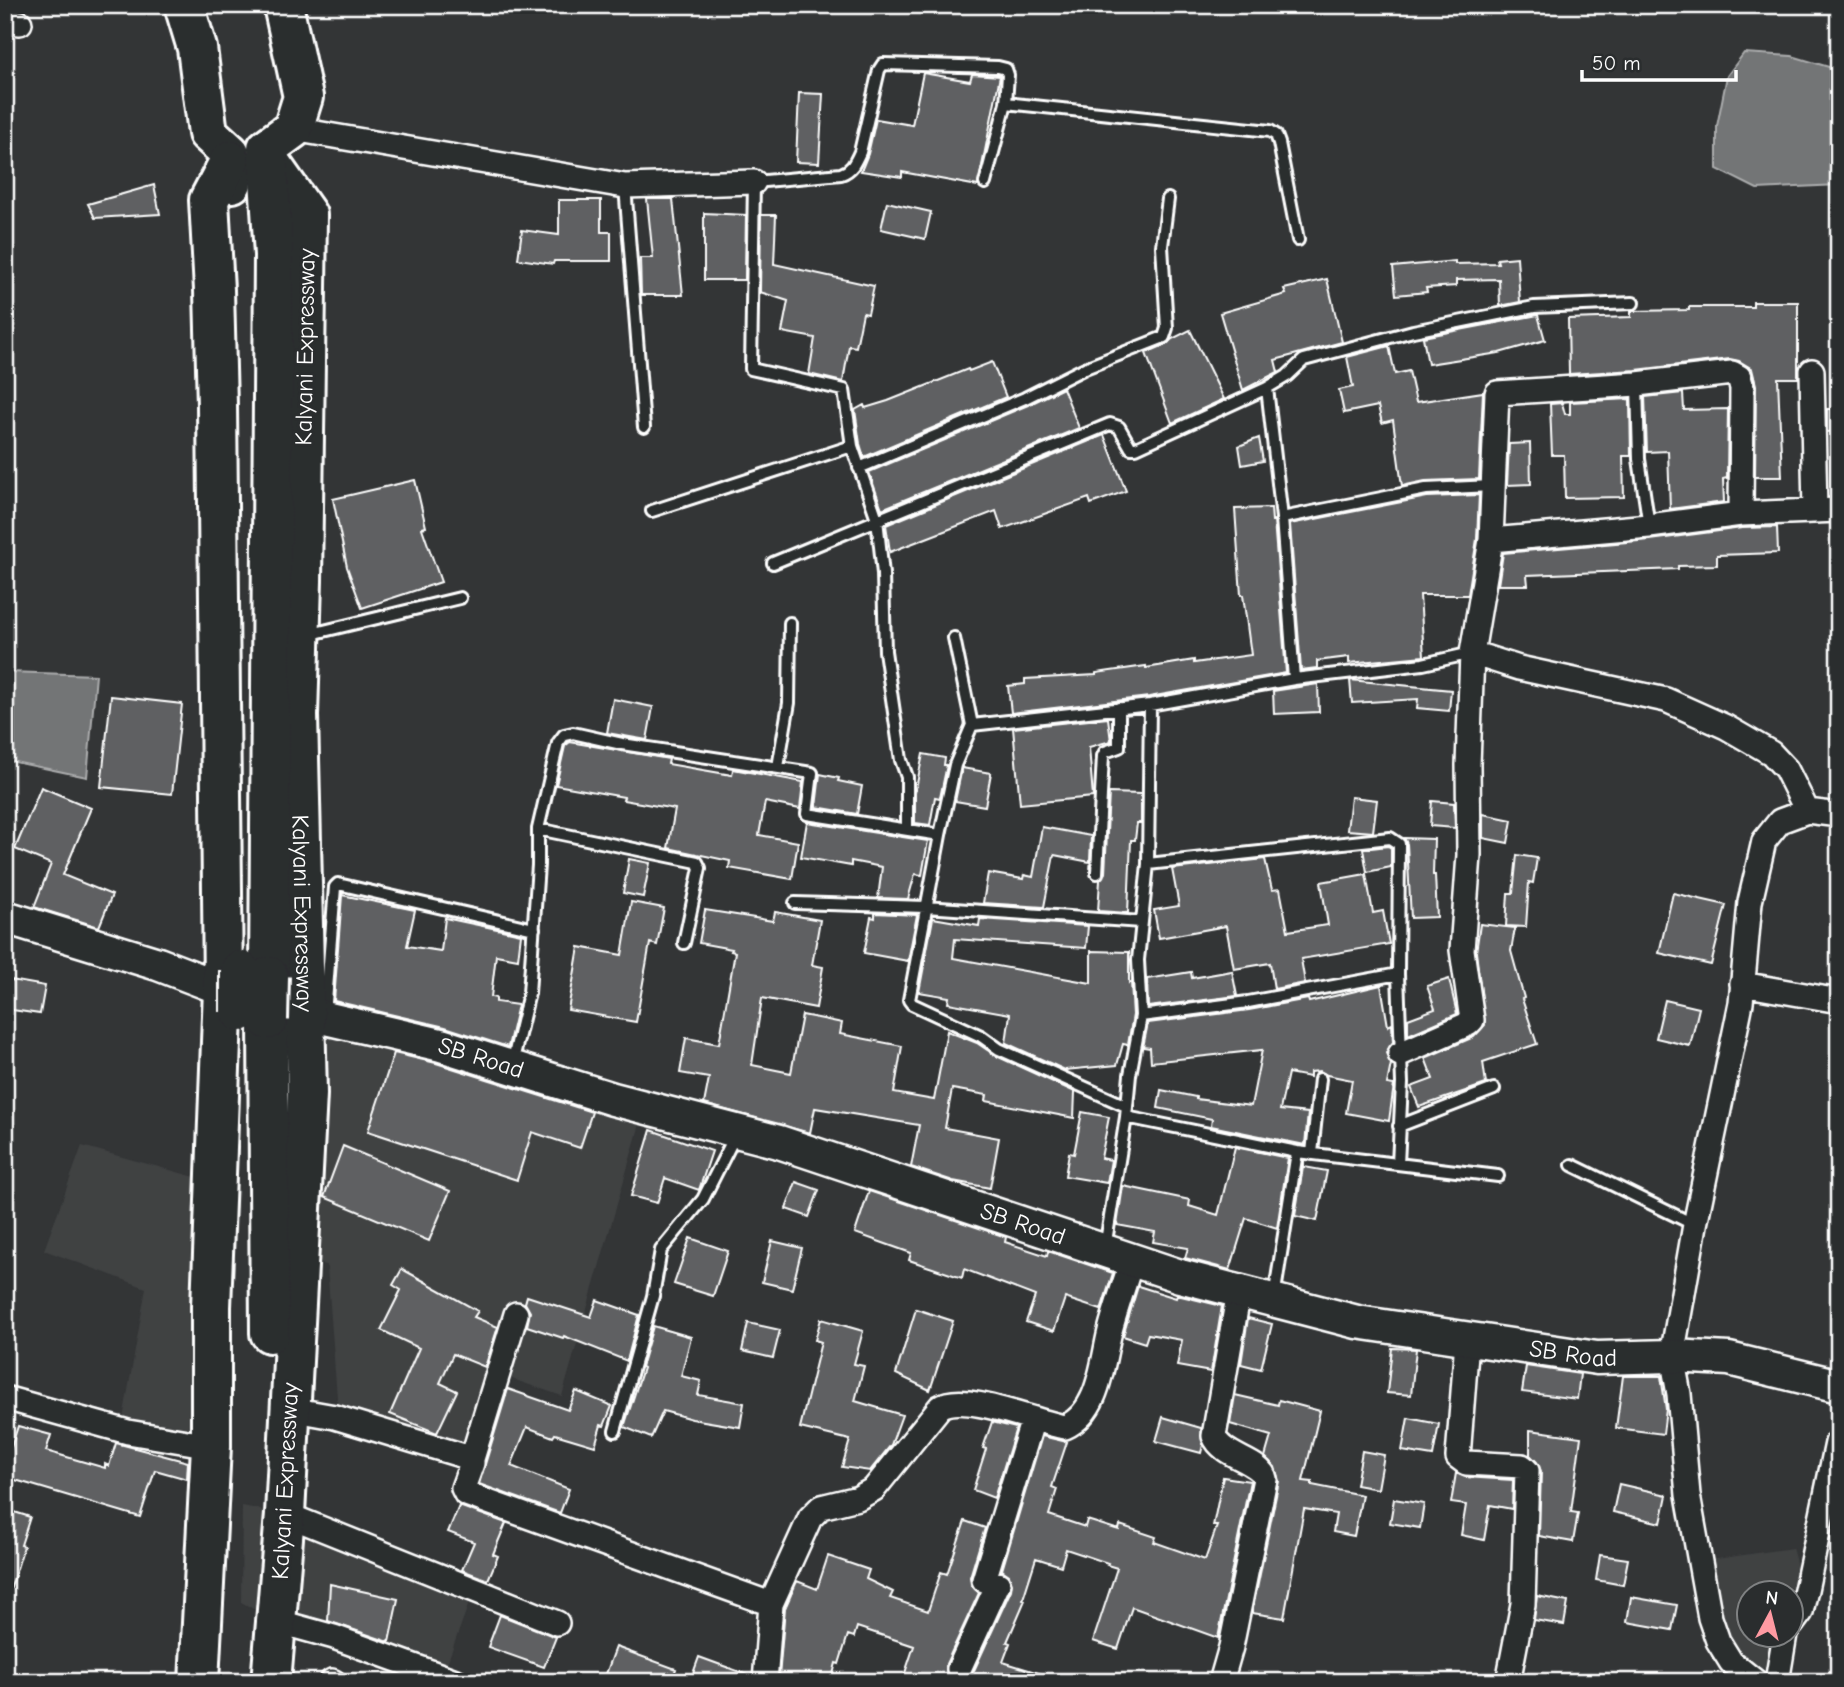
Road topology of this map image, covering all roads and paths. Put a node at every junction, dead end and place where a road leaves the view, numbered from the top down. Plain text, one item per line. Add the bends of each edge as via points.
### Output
1 (184, 5) edge
2 (283, 5) edge
3 (1006, 103) junction
4 (258, 150) junction
5 (754, 182) junction
6 (985, 183) dead end
7 (625, 186) junction
8 (1168, 199) dead end
9 (1298, 240) dead end
10 (1633, 303) dead end
11 (1812, 371) dead end
12 (1637, 384) junction
13 (1267, 388) junction
14 (644, 426) dead end
15 (852, 446) junction
16 (859, 468) junction
17 (1494, 486) junction
18 (1839, 510) edge
19 (652, 511) dead end
20 (1815, 511) junction
21 (1741, 514) junction
22 (1282, 518) junction
23 (877, 519) junction
24 (1649, 526) junction
25 (1491, 540) junction
26 (773, 563) dead end
27 (460, 598) dead end
28 (790, 623) dead end
29 (300, 636) junction
30 (954, 638) dead end
31 (1472, 653) junction
32 (1294, 679) junction
33 (1150, 705) junction
34 (1119, 708) junction
35 (972, 725) junction
36 (778, 767) junction
37 (1807, 811) junction
38 (1839, 815) edge
39 (907, 828) junction
40 (538, 829) junction
41 (940, 835) junction
42 (1148, 864) junction
43 (1097, 873) dead end
44 (795, 903) dead end
45 (926, 907) junction
46 (5, 917) edge
47 (1142, 922) junction
48 (534, 929) junction
49 (684, 943) dead end
50 (1398, 974) junction
51 (1742, 984) junction
52 (248, 994) junction
53 (1839, 1002) edge
54 (315, 1014) junction
55 (1141, 1016) junction
56 (1400, 1054) junction
57 (511, 1067) junction
58 (1320, 1079) dead end
59 (1494, 1089) dead end
60 (1126, 1112) junction
61 (1399, 1126) junction
62 (737, 1131) junction
63 (1297, 1152) junction
64 (1312, 1153) junction
65 (1398, 1164) junction
66 (1572, 1165) dead end
67 (1498, 1176) dead end
68 (1695, 1224) junction
69 (1118, 1255) junction
70 (1239, 1291) junction
71 (1273, 1300) junction
72 (516, 1314) dead end
73 (1467, 1340) junction
74 (1672, 1356) junction
75 (1839, 1386) edge
76 (5, 1398) edge
77 (290, 1409) junction
78 (1033, 1419) junction
79 (615, 1431) dead end
80 (1837, 1443) dead end
81 (211, 1446) junction
82 (472, 1459) junction
83 (285, 1514) junction
84 (1806, 1594) edge
85 (771, 1604) junction
86 (276, 1621) junction
87 (557, 1623) dead end
88 (1783, 1648) edge
89 (959, 1669) dead end
90 (199, 1682) edge
91 (217, 1682) edge
92 (249, 1682) edge
93 (271, 1682) edge
94 (458, 1682) edge
95 (765, 1682) edge
96 (1221, 1682) edge
97 (1508, 1682) edge
98 (1756, 1682) edge
99 (1777, 1682) edge

1 - 4 highway, Kalyani Expressway via 197,48 208,133
2 - 4 highway via 303,97
3 - 5 lane via 1006,69 883,64 860,152 848,171
3 - 6 lane
3 - 9 lane via 1270,131 1279,144
4 - 7 street
4 - 29 highway, Kalyani Expressway via 307,215
4 - 52 highway via 237,277
5 - 7 street
5 - 15 lane via 751,369 842,388
7 - 14 lane
8 - 16 lane via 1161,246 1164,337
10 - 13 lane via 1534,306 1413,331 1304,360
11 - 20 street
12 - 17 street via 1497,393
12 - 21 street via 1732,373 1739,377
12 - 24 lane via 1639,459
13 - 22 lane
13 - 23 lane via 1133,449 1119,427 1110,424
15 - 16 lane
15 - 19 lane
16 - 23 lane
17 - 22 lane via 1426,489
17 - 25 street
18 - 20 street
20 - 21 street
21 - 24 street
22 - 32 lane
23 - 26 lane
23 - 39 lane via 885,651 907,777
24 - 25 street
25 - 31 street
27 - 29 lane
28 - 36 lane via 789,703
29 - 54 highway, Kalyani Expressway via 298,716
30 - 35 lane
31 - 32 lane via 1423,664
31 - 37 street via 1519,668 1666,700 1726,727 1771,753 1786,769
31 - 56 street via 1469,855 1462,950 1472,1020
32 - 33 lane
33 - 34 lane
33 - 42 lane
34 - 35 lane
34 - 43 lane via 1119,747 1103,756
35 - 41 lane via 955,765
36 - 39 lane via 813,774 807,814
36 - 40 lane via 564,735 558,743
37 - 38 street
37 - 51 street via 1780,821 1764,841 1750,902
39 - 41 lane
40 - 48 lane
40 - 49 lane via 697,862 700,868
41 - 45 lane
42 - 47 lane
42 - 50 lane via 1395,839 1400,851
44 - 45 lane
45 - 47 lane
45 - 60 lane via 909,993 912,1004
46 - 52 street, SB Road
47 - 55 lane via 1138,968
48 - 54 lane via 338,884
48 - 57 lane via 529,993
50 - 55 lane
50 - 56 lane
51 - 53 street
51 - 68 street
52 - 54 street, SB Road
52 - 81 highway via 211,1307
52 - 91 highway
52 - 92 highway via 270,1353
54 - 57 street, SB Road
54 - 77 highway, Kalyani Expressway
55 - 60 lane
56 - 61 lane
57 - 62 street, SB Road
58 - 64 lane
59 - 61 lane
60 - 63 lane
60 - 69 lane
61 - 65 lane
62 - 69 street, SB Road
62 - 79 lane via 703,1199 661,1250 653,1296
63 - 64 lane
63 - 71 lane
64 - 65 lane
65 - 67 lane
66 - 68 lane
68 - 74 street
69 - 70 street, SB Road
69 - 78 street via 1105,1363 1090,1401 1075,1422 1065,1427
70 - 71 street, SB Road
70 - 96 street via 1214,1436 1223,1449 1261,1470 1265,1479
71 - 73 street, SB Road via 1357,1322
72 - 82 street
73 - 74 street, SB Road via 1597,1358
73 - 97 street via 1458,1457 1466,1462 1522,1466 1527,1471 1523,1604
74 - 75 street, SB Road via 1729,1359
74 - 98 street via 1688,1495 1710,1618 1731,1662
76 - 81 street via 128,1432
77 - 82 street via 335,1417
77 - 83 highway, Kalyani Expressway
78 - 85 street via 961,1401 940,1406 867,1494 821,1507 810,1518
78 - 89 street via 984,1580 998,1584
80 - 84 street
81 - 90 highway
82 - 85 street via 463,1488 466,1494
83 - 86 highway, Kalyani Expressway
83 - 87 street
85 - 95 street
86 - 93 highway, Kalyani Expressway
86 - 94 street
88 - 99 street

